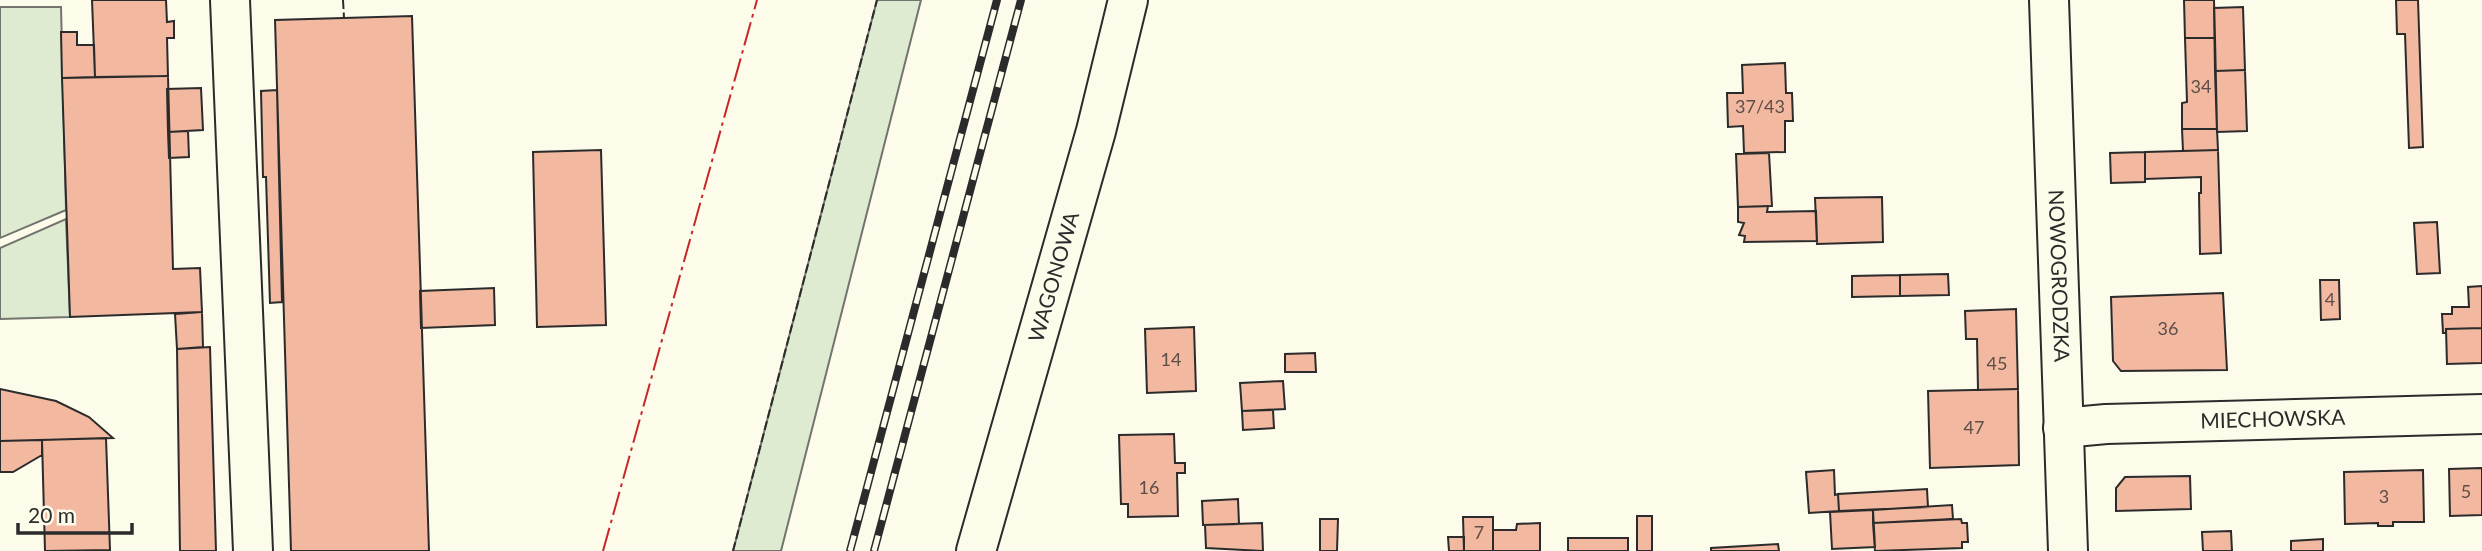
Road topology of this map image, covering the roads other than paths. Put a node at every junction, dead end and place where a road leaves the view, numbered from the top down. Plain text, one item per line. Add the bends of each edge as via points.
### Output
1 (230, 0) edge
2 (1128, 0) edge
3 (2049, 0) edge
4 (2482, 414) edge
5 (2063, 428) junction
6 (253, 551) edge
7 (976, 551) edge
8 (2068, 551) edge

1 - 6 street
2 - 7 street, WAGONOWA via 1096,131
3 - 5 street, NOWOGRODZKA
4 - 5 street, MIECHOWSKA
5 - 8 street, NOWOGRODZKA

